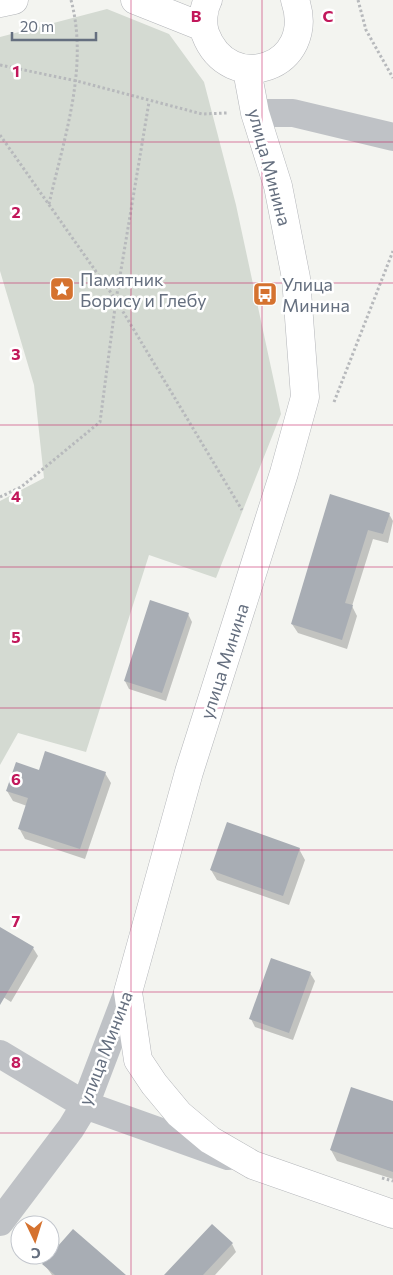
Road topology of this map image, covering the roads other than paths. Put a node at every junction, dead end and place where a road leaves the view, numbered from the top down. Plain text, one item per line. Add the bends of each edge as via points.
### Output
1 (14, 0) edge
2 (135, 0) edge
3 (208, 0) edge
4 (295, 0) edge
5 (0, 3) edge
6 (203, 27) junction
7 (247, 70) junction
8 (255, 113) junction
9 (393, 137) edge
10 (128, 992) junction
11 (0, 1054) edge
12 (85, 1105) junction
13 (253, 1165) junction
14 (393, 1214) edge
15 (0, 1222) edge

1 - 5 main road
2 - 6 main road
3 - 6 main road
4 - 7 main road via 300,16 298,37 286,56 268,67
6 - 7 main road via 210,47 226,63
7 - 8 main road, улица Минина
8 - 9 street via 294,113
8 - 10 main road, улица Минина via 278,186 296,278 305,397 189,772
10 - 12 street, улица Минина
10 - 13 main road via 138,1060 154,1084 179,1114 210,1140
11 - 12 street
12 - 13 street
12 - 15 street, улица Минина
13 - 14 main road

